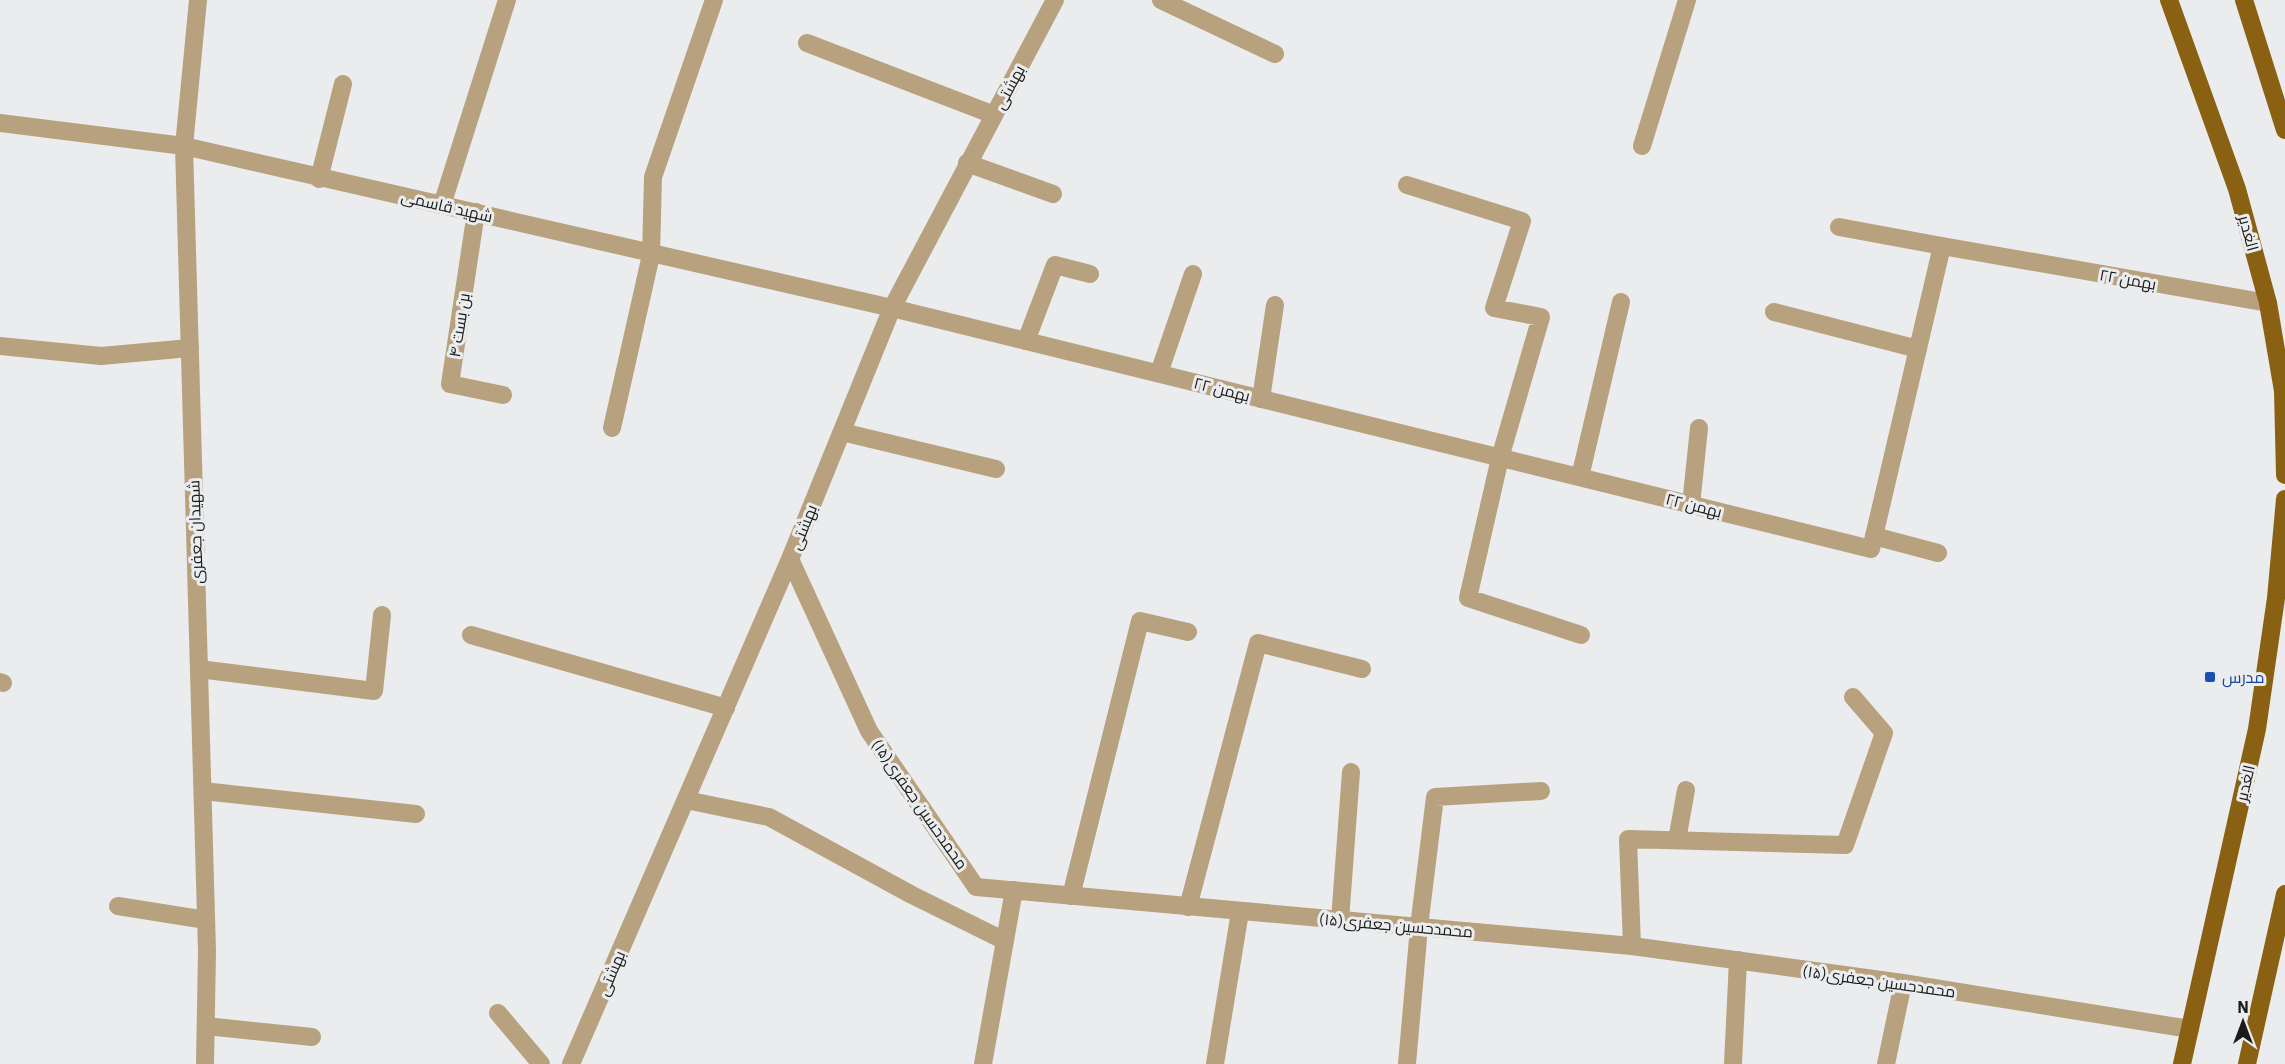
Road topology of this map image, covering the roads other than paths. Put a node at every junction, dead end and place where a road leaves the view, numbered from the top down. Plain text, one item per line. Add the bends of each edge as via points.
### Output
1 (198, 0) edge
2 (507, 0) edge
3 (714, 0) edge
4 (1055, 0) edge
5 (1161, 0) edge
6 (1687, 0) edge
7 (2169, 0) edge
8 (2244, 0) edge
9 (807, 43) dead end
10 (1275, 54) dead end
11 (343, 84) dead end
12 (994, 115) junction
13 (0, 123) edge
14 (2285, 130) edge
15 (184, 146) junction
16 (1642, 146) dead end
17 (968, 163) junction
18 (319, 178) junction
19 (1407, 185) dead end
20 (1053, 194) dead end
21 (442, 205) junction
22 (476, 212) junction
23 (1839, 227) dead end
24 (1942, 246) junction
25 (651, 255) junction
26 (1090, 274) dead end
27 (1193, 274) dead end
28 (1622, 302) dead end
29 (2268, 303) junction
30 (1275, 305) dead end
31 (892, 308) junction
32 (1774, 312) dead end
33 (1026, 340) junction
34 (0, 346) edge
35 (190, 348) junction
36 (1918, 349) junction
37 (1159, 373) junction
38 (502, 395) dead end
39 (1261, 399) junction
40 (612, 428) dead end
41 (1699, 428) dead end
42 (842, 432) junction
43 (1500, 458) junction
44 (996, 469) dead end
45 (2285, 475) edge
46 (1580, 477) junction
47 (2285, 499) edge
48 (1691, 505) junction
49 (1874, 536) junction
50 (1938, 553) dead end
51 (790, 559) junction
52 (382, 615) dead end
53 (1188, 632) dead end
54 (471, 635) dead end
55 (1581, 635) dead end
56 (199, 669) junction
57 (1362, 669) dead end
58 (1853, 697) dead end
59 (726, 708) junction
60 (1351, 772) dead end
61 (1686, 790) dead end
62 (202, 791) junction
63 (1541, 791) dead end
64 (686, 800) junction
65 (416, 814) dead end
66 (1677, 840) junction
67 (1014, 890) junction
68 (2285, 894) edge
69 (1071, 896) junction
70 (118, 906) dead end
71 (1188, 907) junction
72 (1240, 912) junction
73 (207, 920) junction
74 (1340, 920) junction
75 (1419, 927) junction
76 (1005, 941) junction
77 (1632, 946) junction
78 (1738, 960) junction
79 (1903, 983) junction
80 (498, 1013) dead end
81 (206, 1026) junction
82 (2190, 1029) junction
83 (312, 1037) dead end
84 (205, 1064) edge
85 (541, 1064) edge
86 (571, 1064) edge
87 (982, 1064) edge
88 (1215, 1064) edge
89 (1407, 1064) edge
90 (1733, 1064) edge
91 (1886, 1064) edge
92 (2182, 1064) edge
93 (2247, 1064) edge

1 - 15 street, شهیدان جعفری
2 - 21 street
3 - 25 street via 653,177
4 - 12 street, بهشتی
5 - 10 street
6 - 16 street
7 - 29 main road, الغدیر via 2237,189
8 - 14 main road
9 - 12 street
11 - 18 street
12 - 17 street, بهشتی
13 - 15 street, شهید قاسمی
15 - 18 street, شهید قاسمی
15 - 35 street, شهیدان جعفری
17 - 20 street
17 - 31 street, بهشتی
18 - 21 street, شهید قاسمی
19 - 43 street via 1522,221 1494,308 1541,316
21 - 22 street, شهید قاسمی
22 - 25 street, شهید قاسمی
22 - 38 street, بن بست ۴ via 450,384
23 - 24 street, ۲۲ بهمن
24 - 29 street, ۲۲ بهمن
24 - 36 street
25 - 31 street, شهید قاسمی
25 - 40 street
26 - 33 street via 1055,265
27 - 37 street
28 - 46 street
29 - 45 main road, الغدیر via 2283,391
30 - 39 street
31 - 33 street, ۲۲ بهمن
31 - 42 street, بهشتی
32 - 36 street
33 - 37 street, ۲۲ بهمن
34 - 35 street via 100,356
35 - 56 street, شهیدان جعفری
36 - 49 street
37 - 39 street, ۲۲ بهمن
39 - 43 street, ۲۲ بهمن
41 - 48 street
42 - 44 street
42 - 51 street, بهشتی
43 - 46 street, ۲۲ بهمن
43 - 55 street via 1468,598
46 - 48 street, ۲۲ بهمن
47 - 82 main road, الغدیر via 2276,598 2257,729
48 - 49 street, ۲۲ بهمن via 1872,549
49 - 50 street
51 - 59 street, بهشتی
51 - 67 street, محمدحسین جعفری(۱۵) via 869,731 976,887
52 - 56 street via 374,691
53 - 69 street via 1140,621
54 - 59 street
56 - 62 street, شهیدان جعفری
57 - 71 street via 1258,644
58 - 66 street via 1884,733 1845,845
59 - 64 street, بهشتی
60 - 74 street
61 - 66 street
62 - 65 street
62 - 73 street, شهیدان جعفری
63 - 75 street via 1435,797
64 - 76 street via 769,817
64 - 86 street, بهشتی
66 - 77 street via 1628,839
67 - 69 street, محمدحسین جعفری(۱۵)
67 - 76 street
68 - 93 main road
69 - 71 street, محمدحسین جعفری(۱۵)
70 - 73 street
71 - 72 street, محمدحسین جعفری(۱۵)
72 - 74 street, محمدحسین جعفری(۱۵)
72 - 88 street
73 - 81 street, شهیدان جعفری
74 - 75 street, محمدحسین جعفری(۱۵)
75 - 77 street, محمدحسین جعفری(۱۵)
75 - 89 street
76 - 87 street
77 - 78 street, محمدحسین جعفری(۱۵)
78 - 79 street, محمدحسین جعفری(۱۵)
78 - 90 street
79 - 82 street, محمدحسین جعفری(۱۵)
79 - 91 street
80 - 85 street
81 - 83 street
81 - 84 street, شهیدان جعفری
82 - 92 main road, الغدیر

